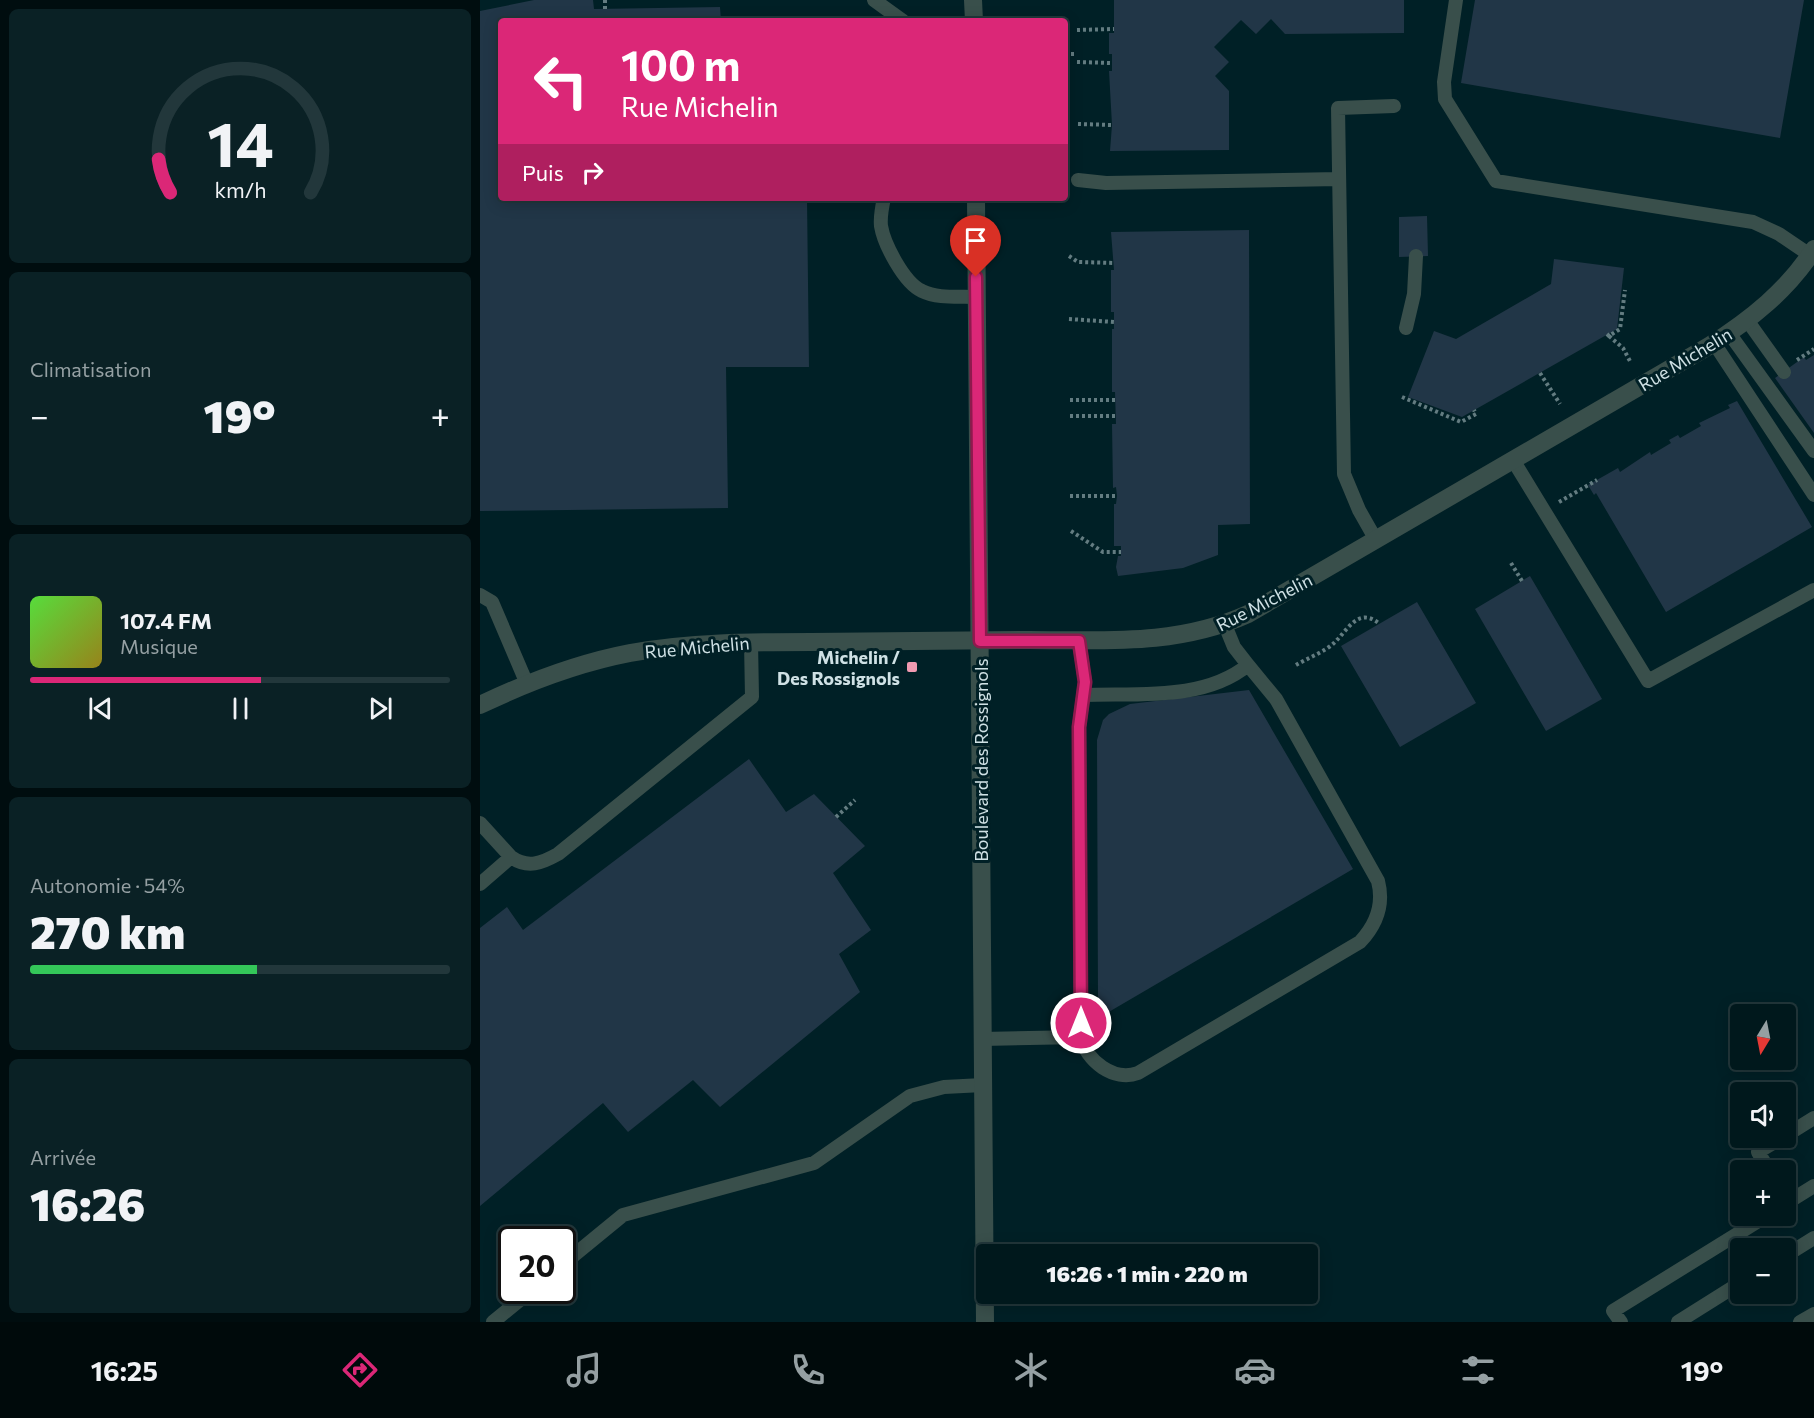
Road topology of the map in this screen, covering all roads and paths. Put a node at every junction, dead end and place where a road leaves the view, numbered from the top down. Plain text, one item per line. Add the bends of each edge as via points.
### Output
1 (604, 0) edge
2 (874, 0) edge
3 (973, 0) edge
4 (1456, 0) edge
5 (605, 10) dead end
6 (899, 18) edge
7 (974, 18) edge
8 (1114, 29) dead end
9 (1077, 30) dead end
10 (1068, 54) edge
11 (1077, 54) dead end
12 (1077, 62) dead end
13 (1112, 63) dead end
14 (1394, 106) dead end
15 (1078, 124) dead end
16 (1112, 125) dead end
17 (1340, 179) junction
18 (1078, 180) dead end
19 (884, 201) edge
20 (976, 201) edge
21 (1812, 252) edge
22 (1069, 256) dead end
23 (1416, 256) dead end
24 (1114, 263) dead end
25 (1626, 290) dead end
26 (977, 297) junction
27 (1069, 320) dead end
28 (1747, 320) junction
29 (1114, 322) dead end
30 (1406, 328) dead end
31 (1729, 333) junction
32 (1714, 343) junction
33 (1814, 349) edge
34 (1630, 363) dead end
35 (1786, 368) joint
36 (1540, 373) dead end
37 (1402, 397) dead end
38 (1070, 400) dead end
39 (1115, 400) dead end
40 (1560, 404) dead end
41 (1474, 410) dead end
42 (1116, 416) dead end
43 (1070, 417) dead end
44 (1814, 451) edge
45 (1514, 460) junction
46 (1598, 480) dead end
47 (1814, 495) edge
48 (1070, 496) dead end
49 (1116, 496) dead end
50 (1558, 503) dead end
51 (1071, 531) dead end
52 (1376, 540) junction
53 (1121, 552) dead end
54 (1511, 564) dead end
55 (1522, 581) dead end
56 (1814, 590) edge
57 (480, 595) edge
58 (1380, 624) dead end
59 (1225, 625) junction
60 (980, 641) junction
61 (1079, 641) junction
62 (751, 642) junction
63 (1296, 664) dead end
64 (1248, 665) junction
65 (527, 684) junction
66 (1084, 695) junction
67 (480, 705) edge
68 (855, 800) dead end
69 (836, 817) dead end
70 (480, 824) edge
71 (511, 857) junction
72 (480, 884) edge
73 (1081, 1036) junction
74 (982, 1040) junction
75 (983, 1085) junction
76 (1814, 1118) edge
77 (1796, 1129) edge
78 (1764, 1148) edge
79 (1763, 1160) edge
80 (1814, 1186) edge
81 (1796, 1195) edge
82 (1750, 1226) edge
83 (1814, 1238) edge
84 (1796, 1249) edge
85 (576, 1254) edge
86 (1730, 1290) edge
87 (515, 1304) edge
88 (1814, 1314) edge
89 (493, 1322) edge
90 (985, 1322) edge
91 (1621, 1322) edge
92 (1678, 1322) edge
93 (1800, 1322) edge

1 - 5 path
2 - 6 lane
3 - 7 street
4 - 21 lane via 1444,94 1496,181 1753,222
8 - 9 path
10 - 11 path
12 - 13 path
14 - 17 lane via 1338,108
15 - 16 path
17 - 18 lane via 1106,183
17 - 52 lane via 1344,474
19 - 26 lane via 881,225 885,237 912,286 936,295
20 - 26 street, Boulevard des Rossignols
21 - 28 street, Rue Michelin via 1791,281
22 - 24 path via 1078,262
23 - 30 lane via 1414,294
25 - 34 path via 1620,329 1608,335 1623,348
26 - 60 street, Boulevard des Rossignols
27 - 29 path
28 - 31 street, Rue Michelin
28 - 35 lane
31 - 32 street, Rue Michelin
31 - 44 lane
32 - 45 street, Rue Michelin
32 - 47 lane
33 - 35 path
36 - 40 path
37 - 41 path via 1461,422 1476,414
38 - 39 path
42 - 43 path
45 - 52 street, Rue Michelin
45 - 56 lane via 1648,681
46 - 50 path
48 - 49 path
51 - 53 path via 1103,552
52 - 59 street, Rue Michelin
54 - 55 path
57 - 65 lane via 492,602
58 - 63 path via 1367,618 1355,620 1334,643
59 - 61 street, Rue Michelin via 1163,639
59 - 64 lane via 1234,647
60 - 61 street, Rue Michelin
60 - 62 street, Rue Michelin
60 - 74 street, Boulevard des Rossignols
61 - 66 lane
62 - 65 street, Rue Michelin via 628,653
62 - 71 lane via 752,697 558,854 526,865
64 - 66 lane via 1209,687
64 - 73 lane via 1276,699 1378,881 1381,892 1376,919 1360,942 1138,1073 1123,1077 1110,1072 1087,1051
65 - 67 street, Rue Michelin
66 - 73 lane via 1079,727
68 - 69 path
70 - 71 lane
71 - 72 lane
73 - 74 lane
74 - 75 street, Boulevard des Rossignols
75 - 85 lane via 944,1087 910,1096 814,1163 623,1215
75 - 90 street, Boulevard des Rossignols
76 - 77 lane
78 - 79 lane via 1758,1152
80 - 81 lane
82 - 91 lane via 1613,1311
83 - 84 lane
86 - 92 lane
87 - 89 lane
88 - 93 lane

